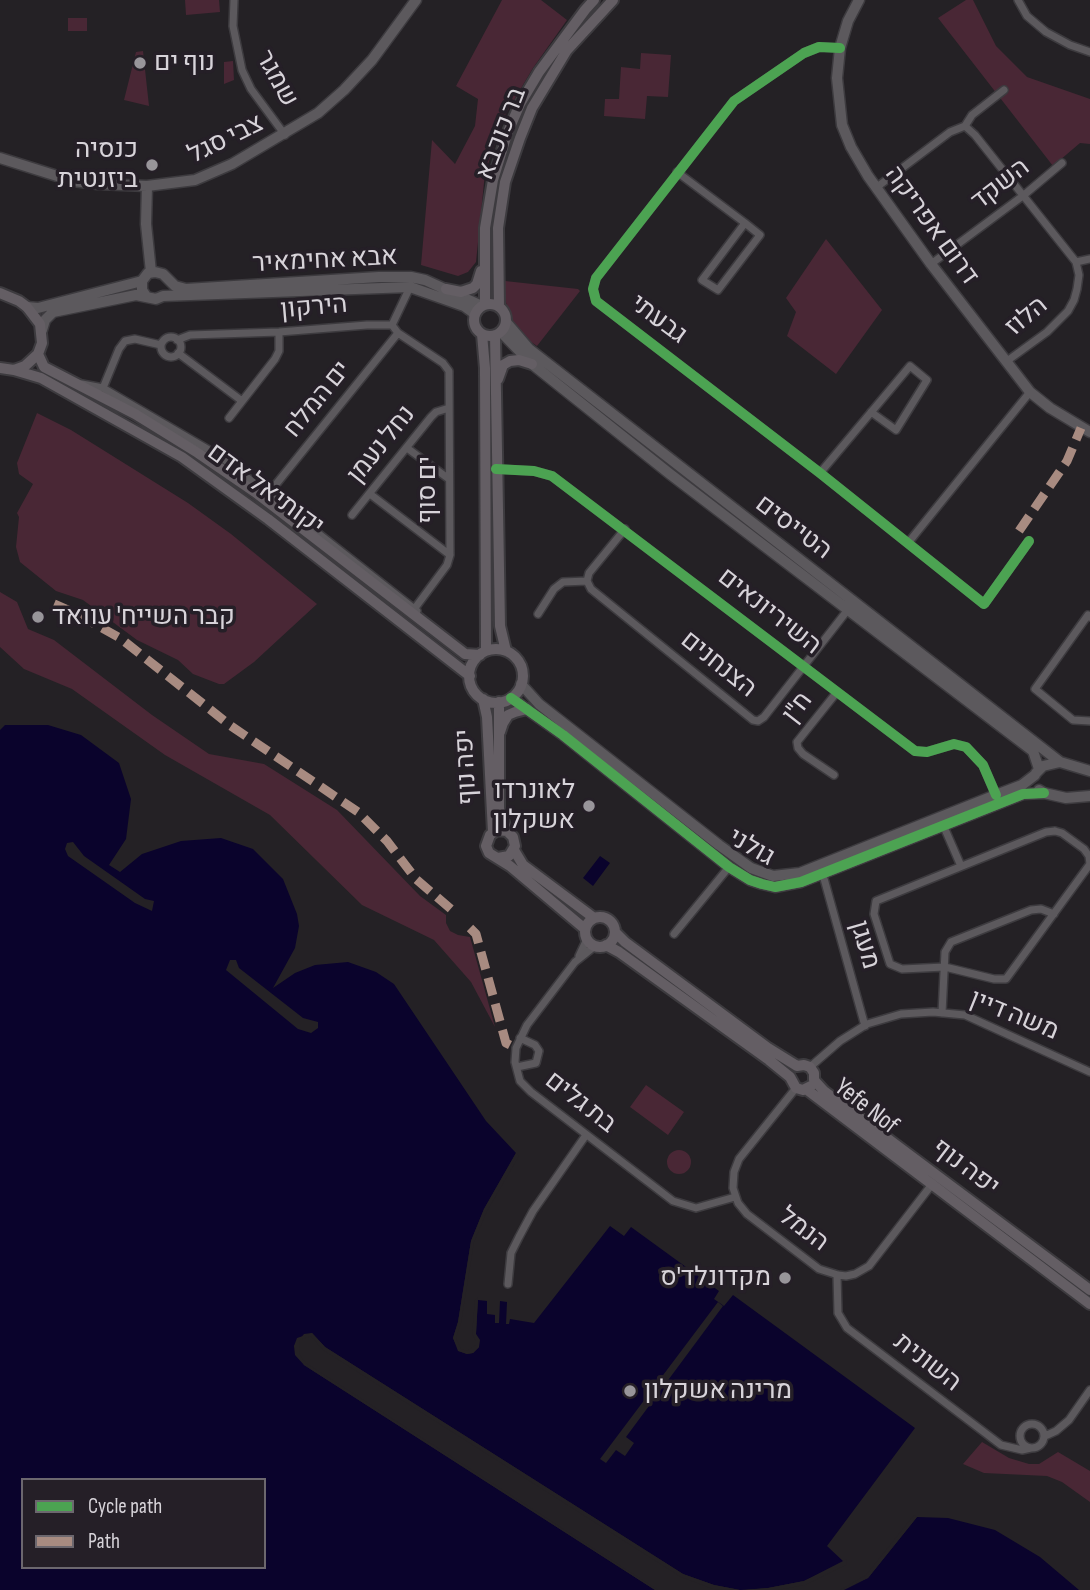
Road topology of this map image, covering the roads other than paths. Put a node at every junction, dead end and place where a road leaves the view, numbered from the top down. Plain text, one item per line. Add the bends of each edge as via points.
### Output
1 (233, 0) edge
2 (416, 0) edge
3 (594, 0) edge
4 (612, 0) edge
5 (859, 0) edge
6 (1018, 0) edge
7 (840, 48) junction
8 (1090, 52) edge
9 (1004, 90) dead end
10 (965, 125) junction
11 (285, 135) junction
12 (0, 158) edge
13 (1062, 163) dead end
14 (677, 172) junction
15 (147, 187) junction
16 (877, 187) junction
17 (1024, 195) junction
18 (745, 223) junction
19 (484, 251) junction
20 (1090, 259) edge
21 (1076, 262) junction
22 (931, 264) junction
23 (151, 272) junction
24 (167, 279) junction
25 (142, 281) junction
26 (410, 287) junction
27 (446, 289) junction
28 (0, 293) edge
29 (146, 296) junction
30 (163, 296) junction
31 (27, 307) junction
32 (499, 307) junction
33 (481, 309) junction
34 (392, 325) junction
35 (42, 330) junction
36 (500, 330) junction
37 (279, 332) junction
38 (398, 333) junction
39 (482, 334) junction
40 (177, 340) junction
41 (161, 345) junction
42 (178, 353) junction
43 (38, 354) junction
44 (1007, 361) junction
45 (532, 364) junction
46 (0, 368) edge
47 (14, 370) junction
48 (77, 384) junction
49 (103, 388) junction
50 (1030, 392) junction
51 (495, 395) junction
52 (242, 401) junction
53 (449, 408) junction
54 (871, 412) junction
55 (229, 418) dead end
56 (1090, 432) edge
57 (407, 448) junction
58 (496, 469) junction
59 (820, 473) junction
60 (449, 479) junction
61 (269, 494) junction
62 (370, 494) junction
63 (352, 515) dead end
64 (625, 529) junction
65 (1030, 541) dead end
66 (908, 542) junction
67 (450, 555) junction
68 (587, 581) junction
69 (851, 605) junction
70 (415, 608) junction
71 (538, 614) dead end
72 (1089, 616) edge
73 (430, 628) junction
74 (506, 651) junction
75 (483, 653) junction
76 (802, 668) junction
77 (470, 676) junction
78 (521, 684) junction
79 (837, 692) junction
80 (511, 698) junction
81 (483, 699) junction
82 (499, 702) junction
83 (527, 709) junction
84 (1090, 721) edge
85 (498, 745) junction
86 (1060, 762) junction
87 (1086, 768) edge
88 (1037, 772) junction
89 (834, 775) dead end
90 (1044, 793) junction
91 (996, 796) junction
92 (1087, 798) edge
93 (944, 827) junction
94 (507, 831) junction
95 (493, 832) junction
96 (514, 850) junction
97 (1089, 856) edge
98 (498, 858) junction
99 (961, 866) junction
100 (729, 867) junction
101 (822, 875) junction
102 (1054, 914) junction
103 (594, 918) junction
104 (615, 932) junction
105 (674, 934) dead end
106 (593, 940) junction
107 (945, 967) junction
108 (942, 1013) junction
109 (865, 1026) junction
110 (520, 1038) junction
111 (797, 1066) junction
112 (517, 1067) junction
113 (810, 1067) junction
114 (1090, 1072) edge
115 (814, 1080) junction
116 (797, 1085) junction
117 (586, 1135) junction
118 (931, 1172) junction
119 (932, 1186) junction
120 (735, 1197) junction
121 (837, 1275) junction
122 (508, 1284) dead end
123 (1090, 1290) edge
124 (1090, 1304) edge
125 (1090, 1390) edge
126 (1045, 1436) junction
127 (1031, 1448) junction

1 - 11 street, שמגר via 242,70
2 - 11 street, צבי סגל via 344,90
3 - 19 main road, בר כוכבא via 558,44 520,104 493,180
4 - 32 main road, בר כוכבא via 567,50 532,108 520,138 505,182 498,228
5 - 7 street, דרום אפריקה
6 - 8 street via 1027,16 1046,32
7 - 14 street, גבעתי via 819,47 804,53 734,101
7 - 16 street, דרום אפריקה via 837,78 842,125
9 - 10 street
10 - 16 street
10 - 17 street
11 - 15 street, צבי סגל via 195,180
12 - 15 street, צבי סגל via 73,181
13 - 17 street, השקד
14 - 18 street
14 - 59 street, גבעתי via 596,278 596,301
15 - 23 street
16 - 22 street, דרום אפריקה
17 - 21 street
17 - 22 street, השקד
18 - 18 street via 702,280 718,290 760,235
19 - 27 main road via 474,288 461,292
19 - 33 main road, בר כוכבא
20 - 21 street
21 - 44 street, הלוז via 1077,289 1068,311
22 - 44 street, דרום אפריקה
23 - 24 street via 160,272
23 - 25 street
24 - 27 street, אבא אחימאיר via 186,289 411,277
24 - 30 street
25 - 29 street
25 - 31 street via 38,309
26 - 30 street, אבא אחימאיר
26 - 33 street, אבא אחימאיר
26 - 34 street
27 - 33 street, אבא אחימאיר
28 - 31 main road
29 - 30 street
29 - 35 street via 129,295 53,312
31 - 35 main road
32 - 33 main road via 493,304
32 - 36 main road via 505,315
33 - 39 main road via 475,325
34 - 37 street, הירקון
34 - 38 street
35 - 43 main road
36 - 39 main road
36 - 45 street, הטייסים
36 - 51 main road
36 - 69 street, הטייסים
37 - 40 street, הירקון via 190,335
37 - 52 street via 275,359
38 - 53 street, ים סוף via 449,371
38 - 61 street, ים המלח
39 - 75 main road
40 - 41 street via 169,337
40 - 42 street
41 - 42 street via 165,355
41 - 49 street via 125,341
42 - 52 street
43 - 47 main road
43 - 48 main road, יקותיאל אדם via 44,367
44 - 50 street, דרום אפריקה
45 - 51 main road via 514,360 503,365
45 - 69 street, הטייסים via 670,474
46 - 47 main road, יקותיאל אדם
47 - 77 main road, יקותיאל אדם via 41,377 182,457
48 - 49 street
48 - 73 main road, יקותיאל אדם via 135,414 255,492
49 - 61 street via 221,457
50 - 56 street, דרום אפריקה
50 - 66 street
51 - 58 main road
52 - 55 street
53 - 57 street, נחל נעמן via 436,412
53 - 60 street, ים סוף
54 - 54 street via 897,430 927,380 909,366
54 - 59 street
57 - 60 street
57 - 62 street, נחל נעמן
58 - 64 street, השיריונאים via 552,476
58 - 74 main road via 500,626
59 - 66 street, גבעתי
60 - 67 street, ים סוף
61 - 70 street
62 - 63 street, נחל נעמן
62 - 67 street
64 - 68 street
64 - 76 street, השיריונאים
65 - 66 street, גבעתי via 984,604
67 - 70 street, ים סוף
68 - 71 street via 563,582
68 - 76 street, הצנחנים via 591,589 753,720 764,717
69 - 76 street, הצנחנים
69 - 86 street, הטייסים
69 - 88 street, הטייסים via 1033,751
70 - 73 street
72 - 84 street via 1035,688 1073,720
73 - 75 main road, יקותיאל אדם via 465,654
74 - 75 main road
74 - 78 main road via 520,664
75 - 77 main road via 472,665
76 - 79 street, השיריונאים
77 - 81 main road via 474,691
78 - 80 main road
78 - 91 street, גולני via 539,704 762,874 786,877 800,873
79 - 89 street, ח"ן via 797,741 803,754
79 - 91 street, השיריונאים via 915,751 954,744 966,747 983,765
80 - 82 main road
80 - 83 street, גולני
81 - 82 main road
81 - 95 main road, יפה נוף via 488,717
82 - 85 main road, יפה נוף
83 - 85 main road via 505,719
83 - 100 street, גולני
85 - 94 main road, יפה נוף via 499,809
86 - 87 street
86 - 88 street, גולני
88 - 90 street, הטייסים via 1038,789
88 - 91 street, גולני via 1022,785
90 - 92 street, גולני
90 - 93 street, גולני via 1023,794
93 - 99 street
93 - 101 street, גולני
94 - 95 main road
94 - 96 main road via 513,837
95 - 98 main road via 486,846
96 - 98 main road via 506,858
96 - 103 main road via 531,872
97 - 99 street via 1055,831
97 - 102 street via 1090,864
98 - 106 main road via 575,918
99 - 107 street via 876,901 874,914 895,968
100 - 101 street, גולני via 750,880 775,887
100 - 105 street
101 - 109 street, מעגן
102 - 107 street via 1031,910 951,942 945,952
102 - 107 street via 1006,979
103 - 104 main road via 608,919
103 - 106 main road via 590,920
104 - 106 main road via 612,940
104 - 111 main road
106 - 110 street, בת גלים
106 - 116 main road via 619,952
107 - 108 street
108 - 109 street, משה דיין via 901,1014
108 - 114 street, משה דיין via 965,1015
109 - 113 street, משה דיין via 839,1041
110 - 112 street, בת גלים
110 - 112 street via 539,1051 533,1064
111 - 113 main road
111 - 116 main road via 792,1071
112 - 117 street, בת גלים via 520,1081 531,1092
113 - 115 main road
115 - 116 main road
115 - 118 main road, יפה נוף
116 - 119 main road, Yefe Nof
116 - 120 street via 736,1164
117 - 120 street, בת גלים via 682,1205 704,1207
117 - 122 street via 519,1237
118 - 119 street
118 - 123 main road, יפה נוף
119 - 121 street, הנמל via 869,1266 855,1274
119 - 124 main road, יפה נוף
120 - 121 street, הנמל via 742,1209 819,1269
121 - 127 street, השונית via 838,1313 847,1328 1001,1446
125 - 126 street via 1069,1420
126 - 127 street via 1041,1445
126 - 127 street via 1038,1425 1023,1428 1021,1439

